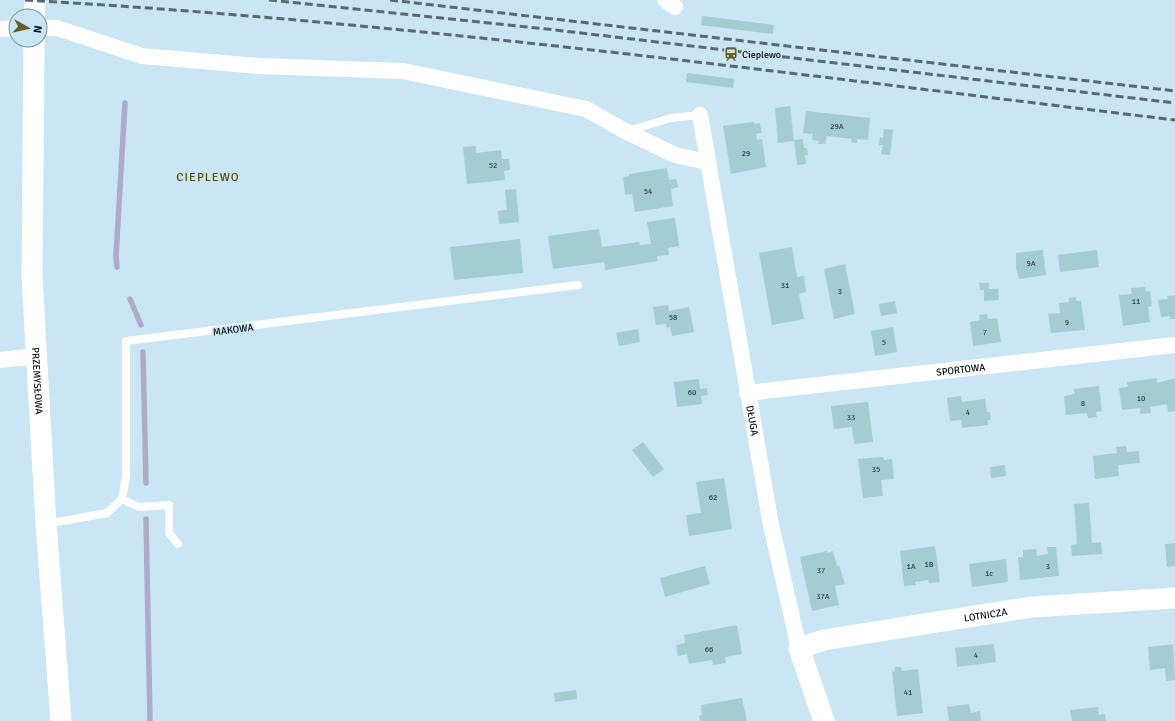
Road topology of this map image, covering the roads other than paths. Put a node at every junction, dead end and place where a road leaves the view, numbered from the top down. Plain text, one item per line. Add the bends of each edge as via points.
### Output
1 (48, 28) edge
2 (34, 48) edge
3 (700, 115) joint
4 (625, 132) junction
5 (707, 162) junction
6 (578, 286) dead end
7 (1175, 345) edge
8 (36, 356) junction
9 (0, 360) edge
10 (747, 393) junction
11 (122, 499) junction
12 (46, 524) junction
13 (178, 544) dead end
14 (1175, 598) edge
15 (799, 648) junction
16 (61, 721) edge
17 (824, 721) edge

1 - 4 street via 57,28 142,56 259,66 403,71 586,109
2 - 8 street, PRZEMYSŁOWA via 32,276
3 - 4 lane via 671,118
3 - 5 street, DŁUGA
4 - 5 street via 675,156
5 - 10 street, DŁUGA
6 - 11 lane, MAKOWA via 126,341 126,476
7 - 10 street, SPORTOWA
8 - 9 street
8 - 12 street, PRZEMYSŁOWA
10 - 15 street, DŁUGA via 771,525
11 - 12 lane via 107,513
11 - 13 lane via 138,507 168,506 169,533
12 - 16 street, PRZEMYSŁOWA
14 - 15 street, LOTNICZA via 1001,610 824,640
15 - 17 street, DŁUGA

